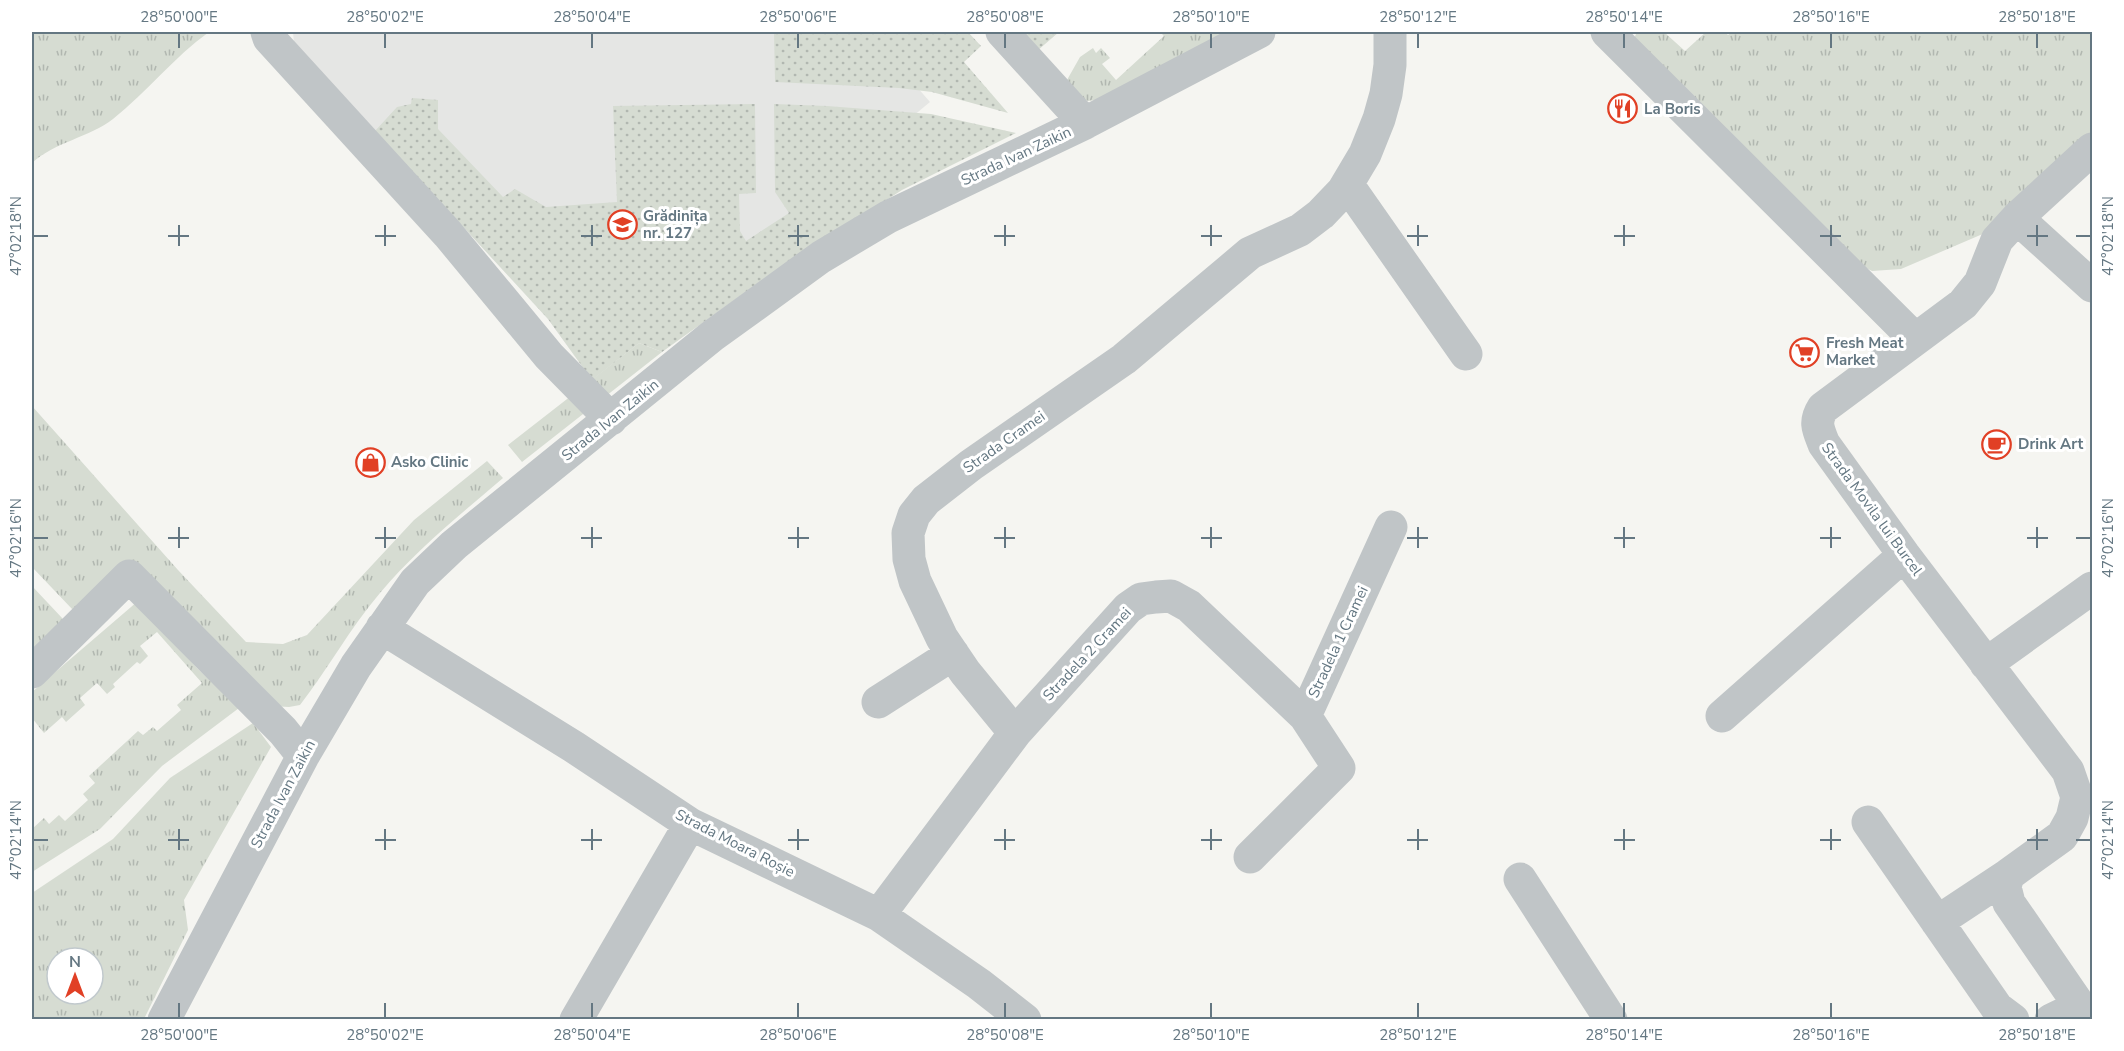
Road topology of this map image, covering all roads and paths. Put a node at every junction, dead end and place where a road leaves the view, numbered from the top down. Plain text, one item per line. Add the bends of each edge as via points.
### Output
1 (267, 32) edge
2 (1002, 32) edge
3 (1259, 32) edge
4 (1390, 32) edge
5 (1607, 32) edge
6 (1085, 123) junction
7 (2092, 149) edge
8 (1347, 184) junction
9 (2017, 218) junction
10 (2092, 286) edge
11 (1915, 339) junction
12 (1466, 354) dead end
13 (611, 419) junction
14 (1391, 527) dead end
15 (1904, 555) junction
16 (2092, 588) edge
17 (382, 628) junction
18 (953, 654) junction
19 (1986, 664) junction
20 (32, 672) edge
21 (878, 702) dead end
22 (1305, 716) junction
23 (1722, 716) dead end
24 (1015, 734) junction
25 (303, 756) junction
26 (2085, 792) edge
27 (1868, 822) dead end
28 (690, 824) junction
29 (1251, 857) dead end
30 (2008, 875) junction
31 (1520, 879) dead end
32 (879, 915) junction
33 (1937, 922) junction
34 (2074, 1015) edge
35 (164, 1020) edge
36 (576, 1020) edge
37 (1025, 1020) edge
38 (1611, 1020) edge
39 (2013, 1020) edge

1 - 13 street via 336,114 448,234 549,356
2 - 6 street
3 - 6 street, Strada Ivan Zaikin
4 - 8 street, Strada Cramei via 1390,65 1382,110 1365,154
5 - 11 street
6 - 13 street, Strada Ivan Zaikin via 888,217 821,257 712,336
7 - 9 street, Strada Movila lui Burcel
8 - 12 street
8 - 18 street, Strada Cramei via 1322,214 1300,230 1251,253 1125,359 926,500 914,515 908,533 909,559 915,581
9 - 10 street
9 - 11 street, Strada Movila lui Burcel via 1996,240 1980,283 1964,304
11 - 15 street, Strada Movila lui Burcel via 1822,408 1817,418 1824,444
13 - 17 street, Strada Ivan Zaikin via 454,545 415,582
14 - 22 street, Stradela 1 Cramei
15 - 19 street, Strada Movila lui Burcel
15 - 23 street
16 - 19 street
17 - 25 street, Strada Ivan Zaikin
17 - 28 street, Strada Moara Roșie
18 - 21 street
18 - 24 street, Strada Cramei
19 - 26 street, Strada Movila lui Burcel
20 - 25 street via 129,576
22 - 24 street, Stradela 2 Cramei via 1189,606 1171,596 1141,599 1128,608
22 - 29 street, Stradela 1 Cramei via 1339,768
24 - 32 street
25 - 35 street, Strada Ivan Zaikin
26 - 30 street, Strada Movila lui Burcel via 2062,836
27 - 33 street
28 - 32 street, Strada Moara Roșie
28 - 36 street
30 - 33 street, Strada Movila lui Burcel
30 - 34 street via 2009,903
31 - 38 street
32 - 37 street, Strada Moara Roșie
33 - 39 street via 1996,1008

